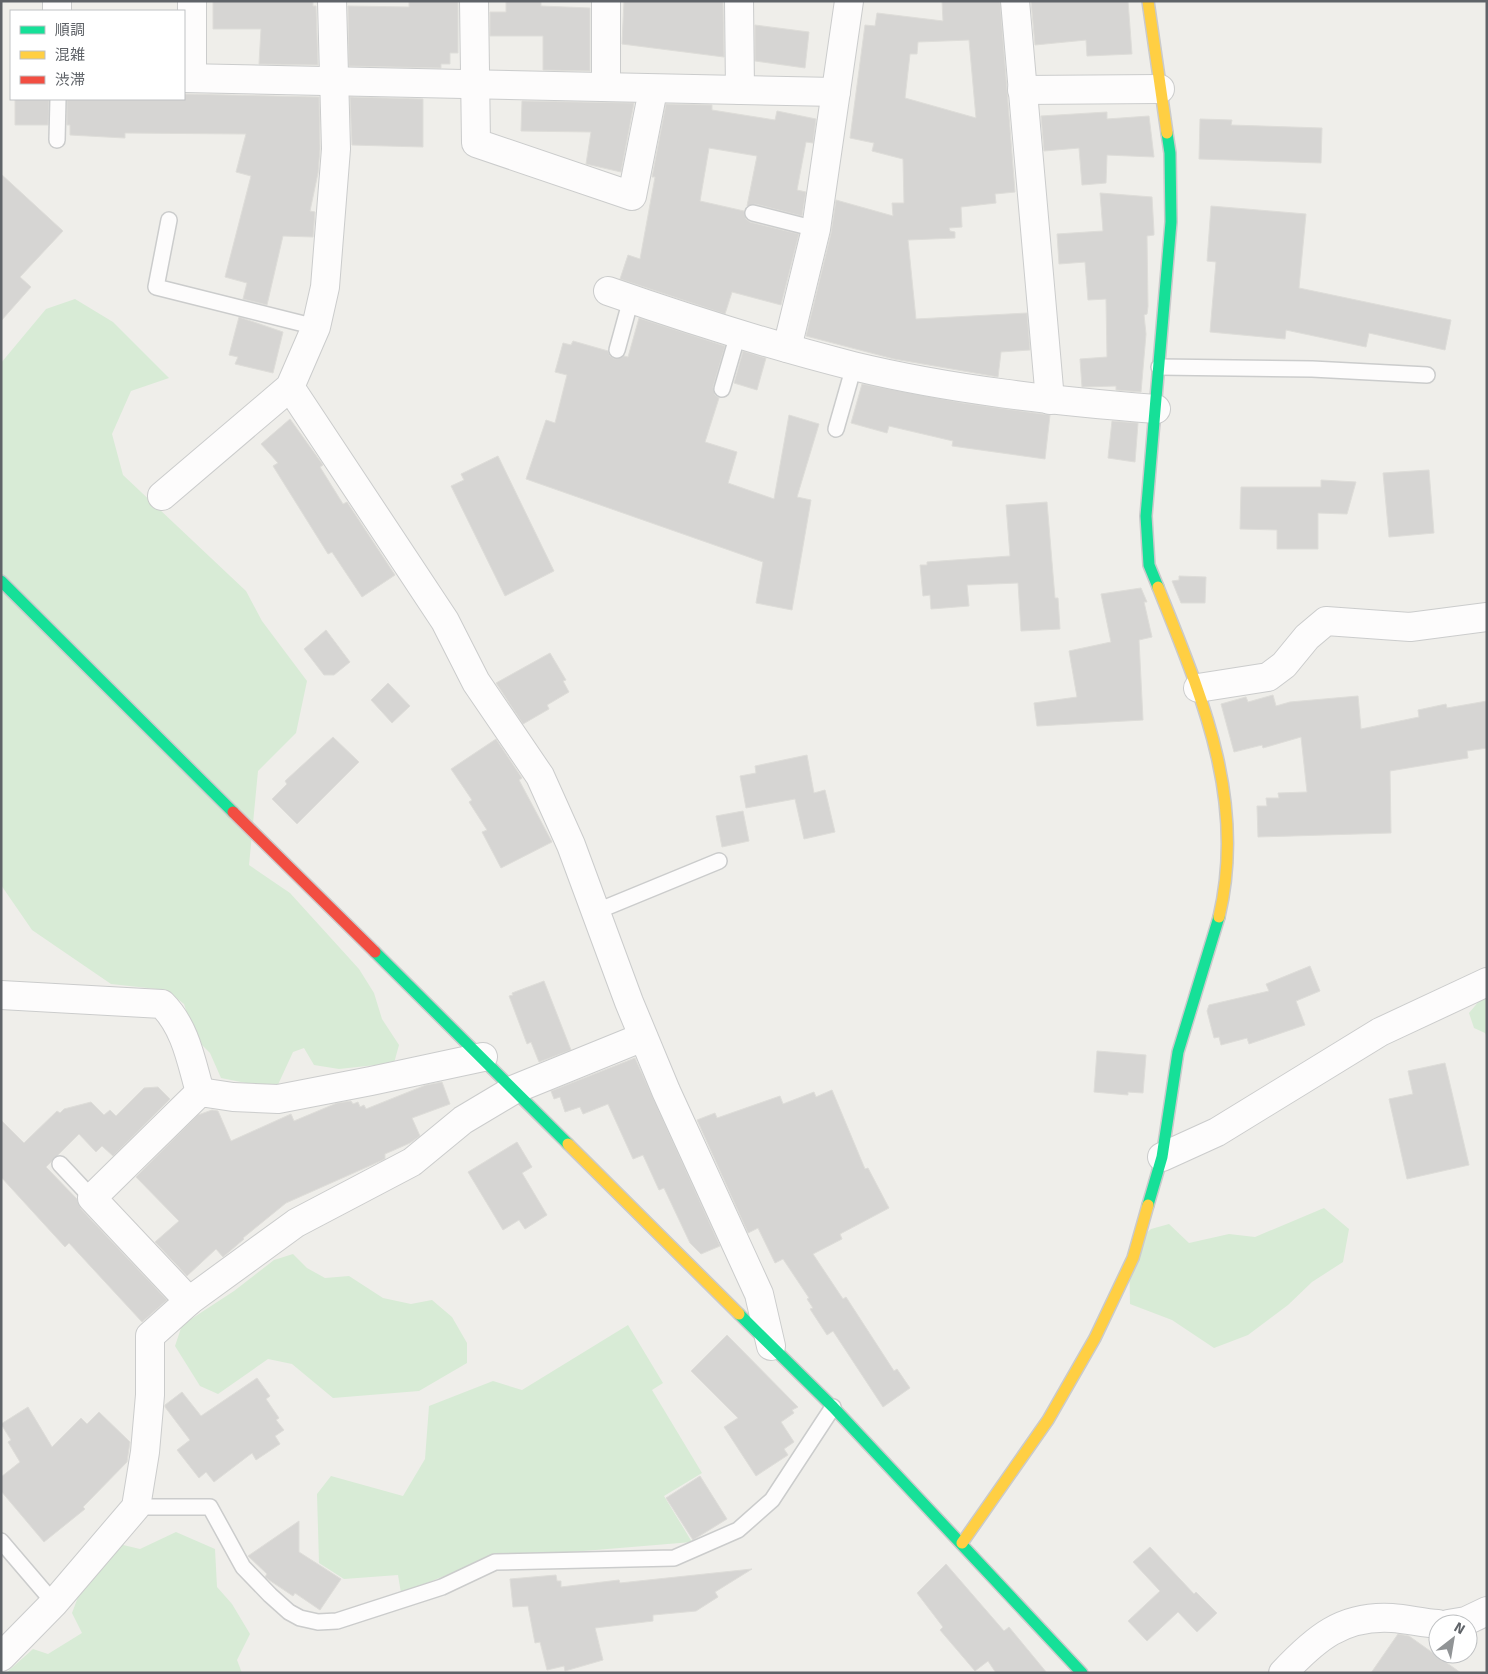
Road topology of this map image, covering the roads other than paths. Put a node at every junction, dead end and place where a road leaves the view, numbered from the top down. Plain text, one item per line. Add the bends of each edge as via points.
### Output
1 (192, 1) edge
2 (332, 1) edge
3 (474, 1) edge
4 (606, 1) edge
5 (739, 1) edge
6 (849, 1) edge
7 (1015, 1) edge
8 (1148, 1) edge
9 (188, 78) edge
10 (334, 82) junction
11 (474, 85) junction
12 (606, 87) junction
13 (1160, 89) junction
14 (653, 90) junction
15 (740, 90) junction
16 (1022, 90) junction
17 (836, 92) junction
18 (58, 100) edge
19 (57, 140) dead end
20 (753, 213) dead end
21 (170, 220) dead end
22 (816, 229) junction
23 (619, 295) joint
24 (316, 327) junction
25 (738, 334) junction
26 (787, 348) junction
27 (617, 350) dead end
28 (854, 366) junction
29 (1160, 367) junction
30 (1427, 375) dead end
31 (290, 387) junction
32 (722, 388) dead end
33 (1050, 400) junction
34 (1156, 409) junction
35 (836, 429) dead end
36 (162, 496) dead end
37 (1, 581) edge
38 (1487, 617) edge
39 (1198, 688) junction
40 (719, 861) dead end
41 (595, 912) junction
42 (1487, 982) edge
43 (1, 995) edge
44 (644, 1036) junction
45 (482, 1057) junction
46 (515, 1089) junction
47 (200, 1092) junction
48 (1162, 1157) junction
49 (60, 1164) dead end
50 (92, 1198) junction
51 (189, 1301) junction
52 (771, 1346) junction
53 (834, 1407) junction
54 (136, 1507) junction
55 (1, 1541) edge
56 (962, 1542) junction
57 (54, 1603) junction
58 (1428, 1623) edge
59 (1, 1657) edge
60 (1082, 1673) edge
61 (1283, 1673) edge

1 - 9 street
2 - 10 street
3 - 11 street
4 - 12 street
5 - 15 street
6 - 17 street
7 - 16 street
8 - 13 street
9 - 10 street
10 - 11 street
10 - 24 street via 336,149 325,286
11 - 12 street
11 - 14 street via 476,143 632,196
12 - 14 street
13 - 16 street
13 - 29 street via 1170,153 1171,222
14 - 15 street
15 - 17 street
16 - 33 street
17 - 22 street
18 - 19 lane
20 - 22 lane
21 - 24 lane via 156,287
22 - 26 street
23 - 25 street
23 - 27 lane
24 - 31 street
25 - 26 street
25 - 32 lane
26 - 28 street
28 - 33 street
28 - 35 lane
29 - 30 lane via 1312,369
29 - 34 street
31 - 36 street
31 - 41 street via 446,621 476,682 540,776 571,845
33 - 34 street
34 - 39 street via 1146,516 1149,565
37 - 45 street
38 - 39 street via 1410,627 1326,622 1268,677
39 - 48 street via 1219,763 1229,833 1225,890 1211,948 1178,1052
40 - 41 lane
41 - 44 street
42 - 48 street via 1380,1032 1217,1132
43 - 47 street via 162,1004 174,1016 184,1037
44 - 46 street
44 - 52 street via 760,1294
45 - 46 street
45 - 47 street via 278,1099
46 - 51 street via 463,1120 412,1162 296,1223
46 - 52 street
47 - 50 street
48 - 56 street via 1133,1258 1095,1338 1048,1420
49 - 50 lane
50 - 51 street
51 - 54 street via 150,1336 150,1404
52 - 53 street
53 - 54 lane via 772,1500 738,1530 674,1558 494,1562 442,1587 338,1621 318,1622 300,1618 282,1606 243,1567 210,1507
53 - 56 street
54 - 57 street
55 - 57 lane
56 - 60 street
57 - 59 street
58 - 61 street via 1391,1618 1339,1626 1310,1644

